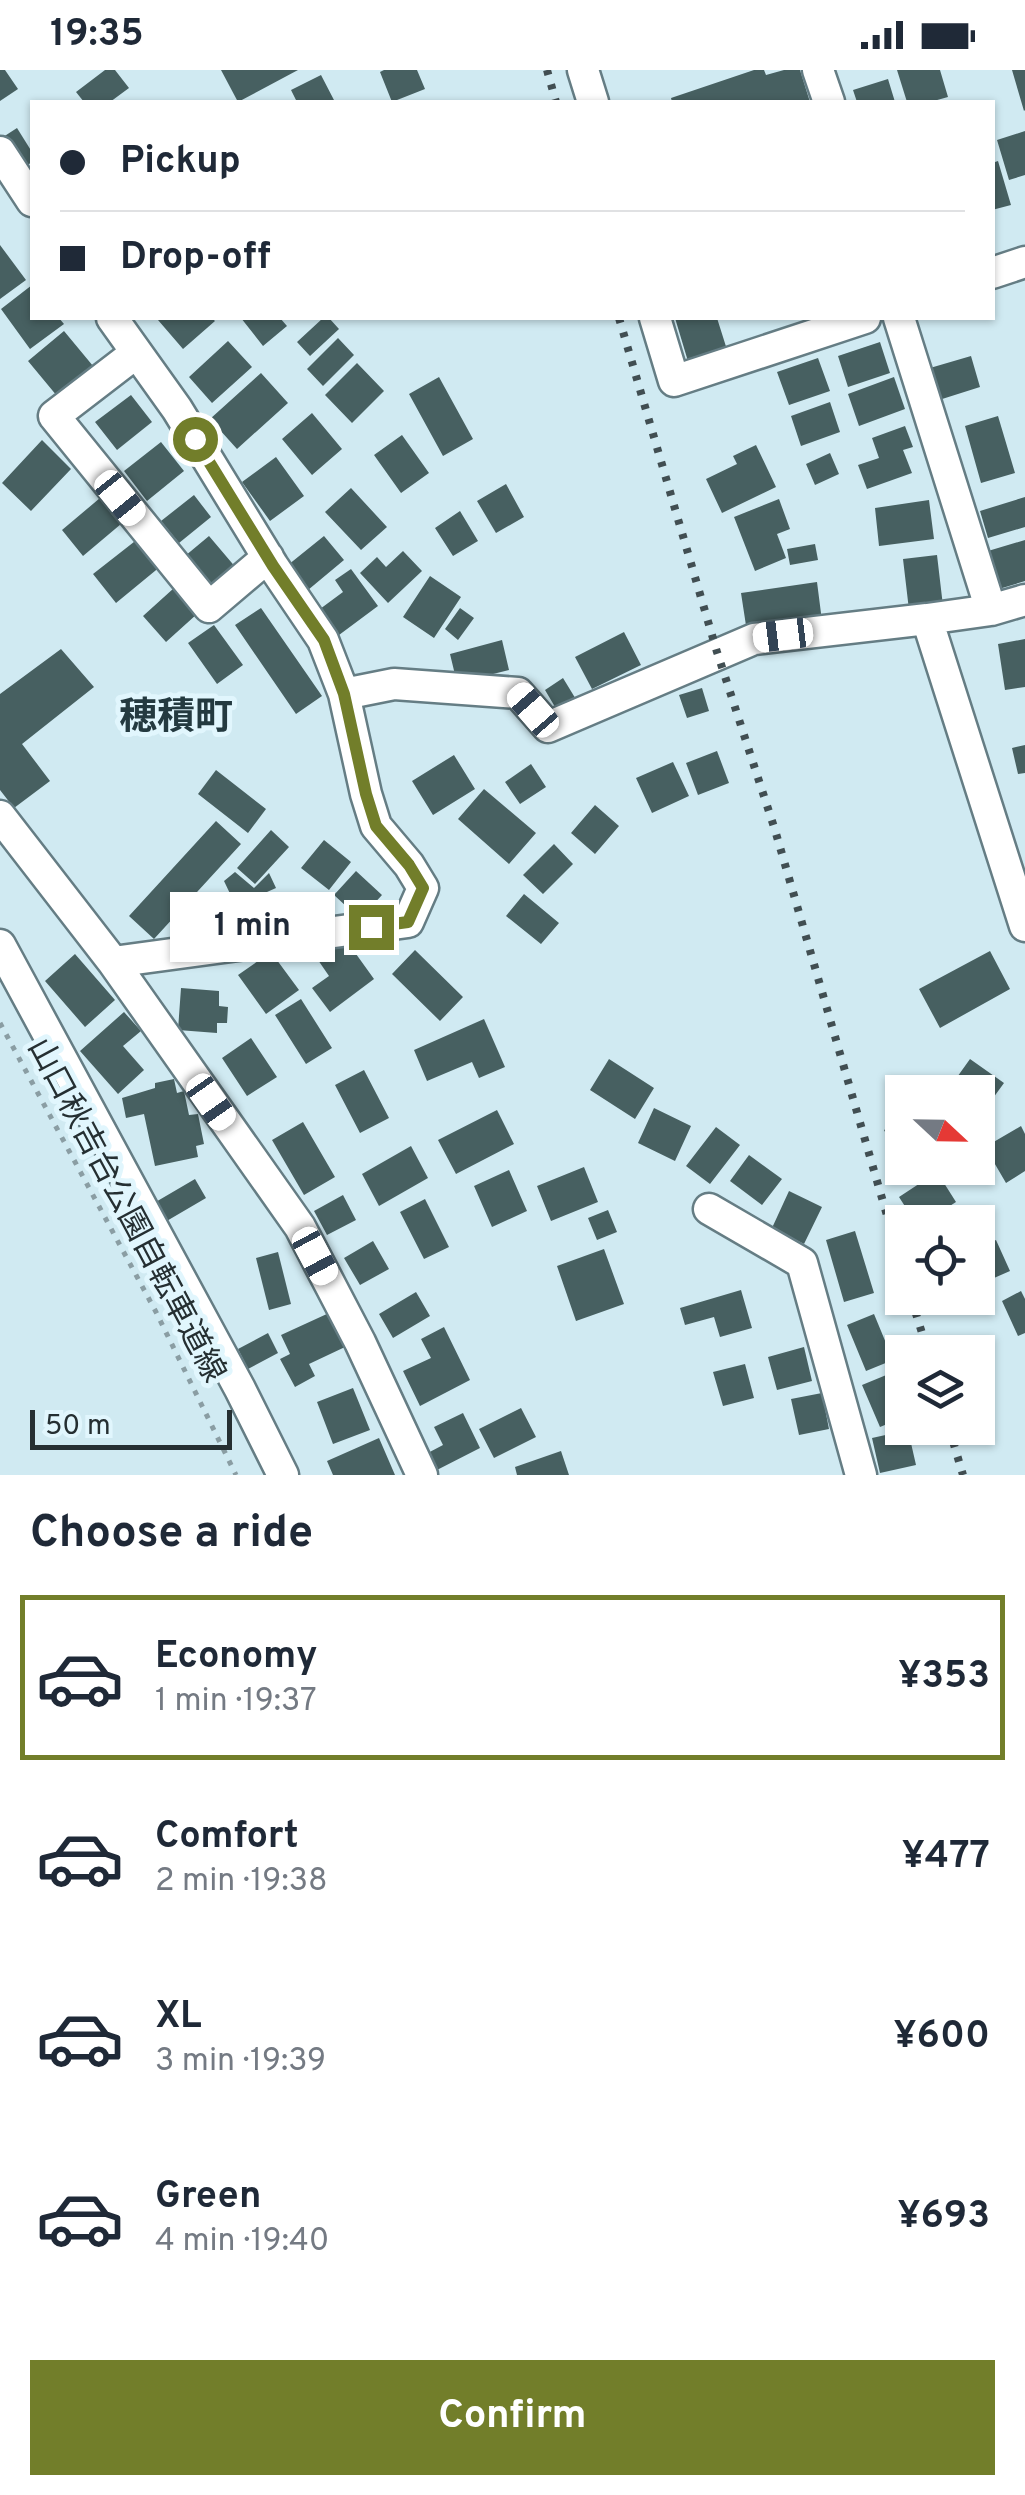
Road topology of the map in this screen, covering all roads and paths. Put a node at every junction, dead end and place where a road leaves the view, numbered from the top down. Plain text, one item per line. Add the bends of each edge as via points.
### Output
1 (583, 70) edge
2 (818, 70) edge
3 (591, 100) edge
4 (828, 100) edge
5 (0, 152) edge
6 (30, 197) edge
7 (1025, 262) edge
8 (995, 272) edge
9 (113, 320) edge
10 (656, 320) edge
11 (860, 320) edge
12 (900, 320) edge
13 (136, 353) junction
14 (268, 557) junction
15 (1025, 600) edge
16 (991, 610) junction
17 (927, 619) junction
18 (344, 694) junction
19 (0, 816) edge
20 (1025, 926) edge
21 (0, 945) edge
22 (113, 962) junction
23 (0, 1023) edge
24 (709, 1209) dead end
25 (236, 1475) edge
26 (283, 1475) edge
27 (422, 1475) edge
28 (862, 1475) edge

1 - 3 street
2 - 4 street
5 - 6 street
7 - 8 street
9 - 13 street
10 - 11 street via 674,381
12 - 16 street
13 - 14 street
13 - 14 street via 54,416 209,607
14 - 18 street via 324,640
15 - 16 street
16 - 17 street
17 - 18 street via 754,639 548,727 518,692 394,684
17 - 20 street
18 - 22 street via 376,826 423,888 408,922
19 - 22 street
21 - 26 street
22 - 27 street via 300,1226
23 - 25 path, 山口秋吉台公園自転車道線
24 - 28 street via 802,1262

